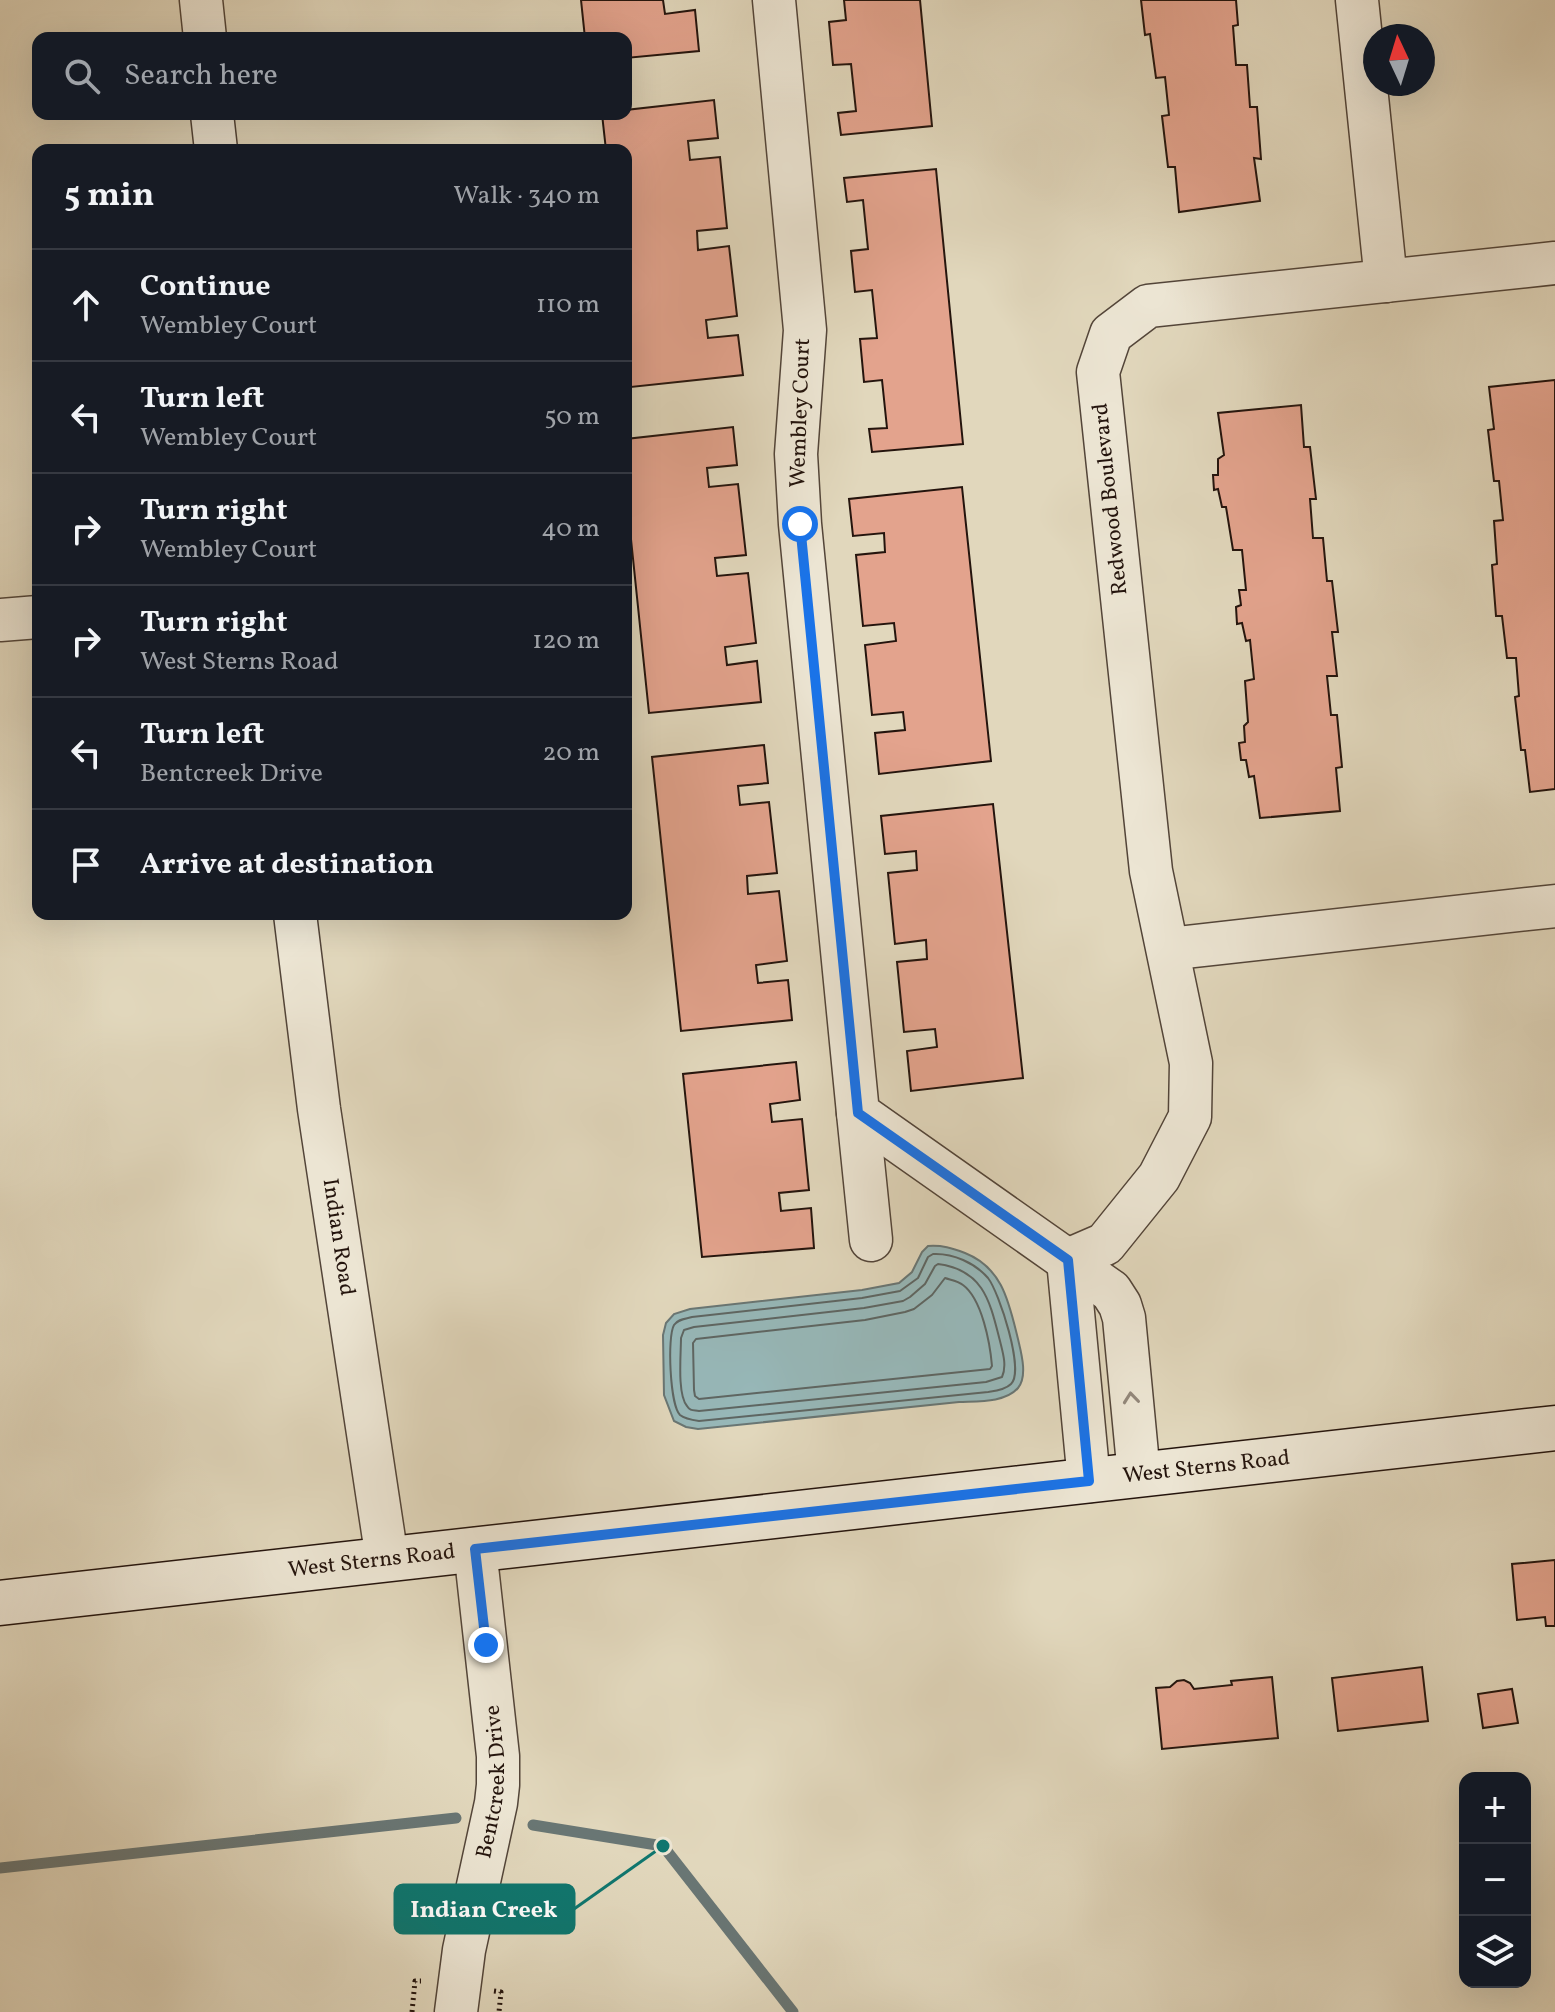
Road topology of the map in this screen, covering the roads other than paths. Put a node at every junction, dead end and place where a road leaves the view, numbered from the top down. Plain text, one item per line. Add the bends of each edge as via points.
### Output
1 (201, 0) edge
2 (774, 0) edge
3 (1357, 0) edge
4 (204, 32) edge
5 (213, 120) edge
6 (215, 144) edge
7 (1555, 263) edge
8 (1386, 281) junction
9 (32, 617) edge
10 (0, 620) edge
11 (1555, 906) edge
12 (296, 920) edge
13 (1168, 949) junction
14 (858, 1113) junction
15 (871, 1240) dead end
16 (1068, 1260) junction
17 (1555, 1428) edge
18 (1139, 1475) junction
19 (1089, 1481) junction
20 (475, 1549) junction
21 (387, 1559) junction
22 (0, 1603) edge
23 (456, 2012) edge

1 - 4 street
2 - 14 street, Wembley Court via 804,317 796,454 800,524
3 - 8 street
5 - 6 street
7 - 8 street, Redwood Boulevard
8 - 13 street, Redwood Boulevard via 1148,306 1111,334 1098,372 1151,871
9 - 10 street
11 - 13 street
12 - 21 street, Indian Road
13 - 16 street, Redwood Boulevard via 1191,1063 1190,1117 1159,1177 1105,1244
14 - 15 street, Wembley Court
14 - 16 street
18 -> 16 street via 1120,1305 1111,1291
16 - 19 street
17 - 18 main road, West Sterns Road
18 - 19 main road, West Sterns Road
19 - 20 main road, West Sterns Road
20 - 21 main road, West Sterns Road
20 - 23 street, Bentcreek Drive via 498,1785
21 - 22 main road, West Sterns Road

